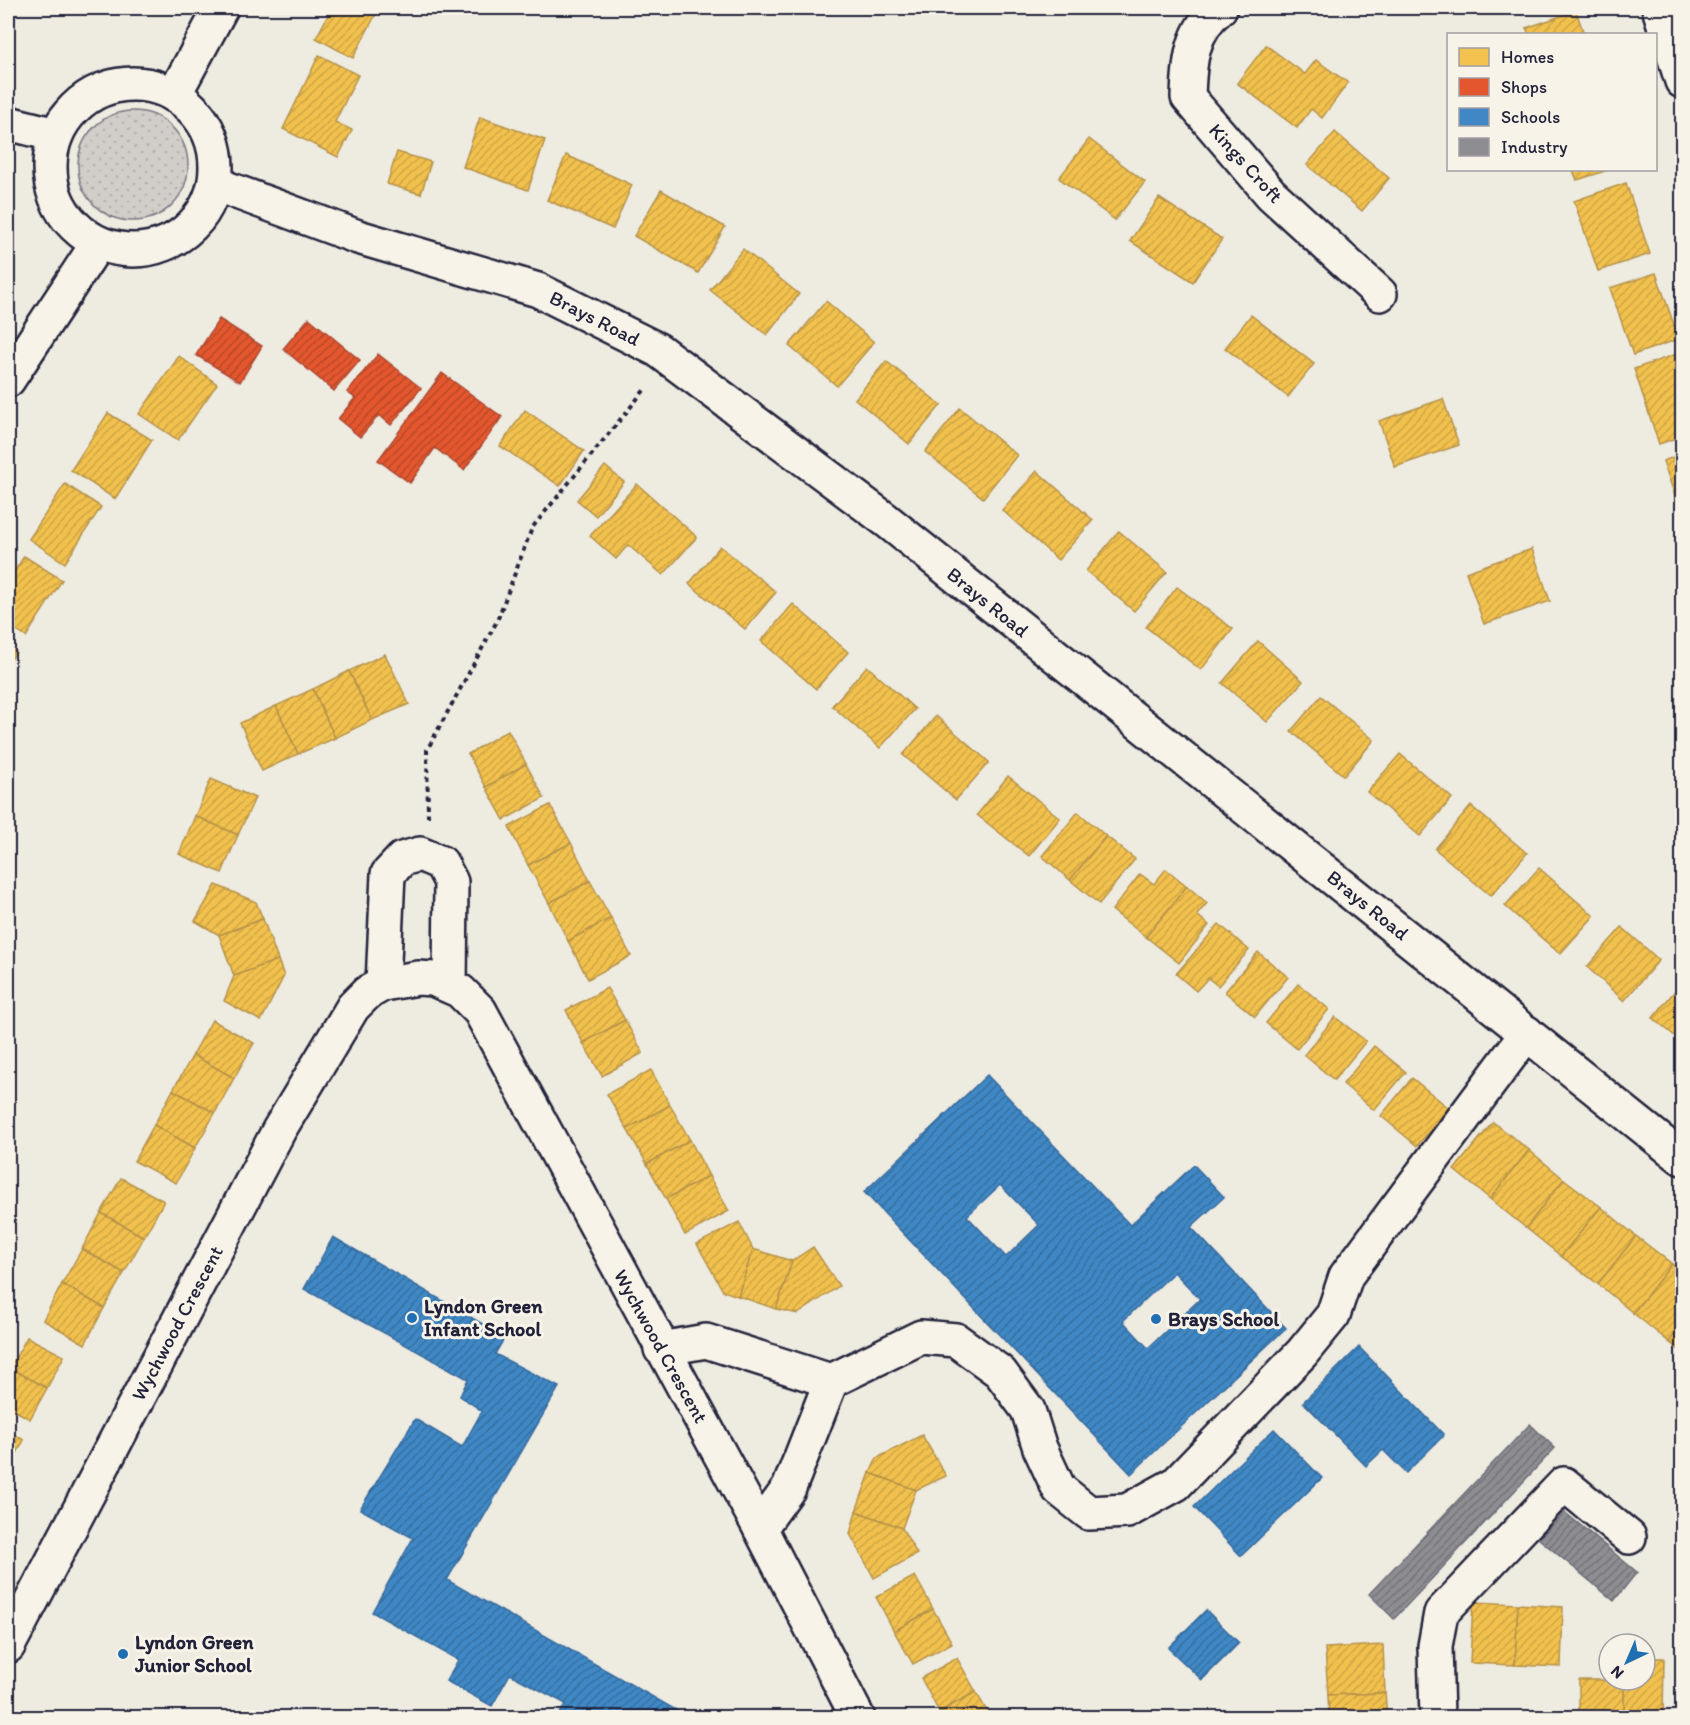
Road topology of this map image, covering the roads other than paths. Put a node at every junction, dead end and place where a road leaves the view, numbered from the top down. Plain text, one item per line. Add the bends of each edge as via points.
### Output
1 (221, 8) edge
2 (1220, 8) edge
3 (1659, 8) edge
4 (1683, 81) edge
5 (174, 95) junction
6 (8, 123) edge
7 (56, 135) junction
8 (215, 184) junction
9 (98, 243) junction
10 (1380, 294) dead end
11 (8, 380) edge
12 (383, 984) junction
13 (450, 986) junction
14 (1527, 1033) junction
15 (1683, 1158) edge
16 (661, 1349) junction
17 (831, 1381) junction
18 (760, 1528) junction
19 (1629, 1537) dead end
20 (8, 1646) edge
21 (858, 1718) edge
22 (1437, 1718) edge

1 - 5 street
2 - 10 street, Kings Croft via 1209,16 1189,58 1188,97 1271,194
3 - 4 street
5 - 7 street via 153,86 129,84 106,88 85,99 68,115
5 - 8 street via 195,111 209,133 216,159
6 - 7 street
7 - 9 street via 50,155 55,197 80,231
8 - 9 street via 206,208 191,228 171,242 147,250 122,250
8 - 14 street, Brays Road via 358,237 538,290 658,350 886,520
9 - 11 street
12 - 13 street, Wychwood Crescent via 418,978
12 - 13 street via 388,874 410,855 428,856 445,867 451,882
12 - 20 street, Wychwood Crescent via 353,1007 279,1130
13 - 16 street, Wychwood Crescent via 480,1011
14 - 15 street, Brays Road
14 - 17 street via 1346,1276 1334,1315 1176,1484 1127,1511 1089,1513 1059,1489 1028,1410 1000,1372 956,1340 921,1337
16 - 17 street via 706,1341
16 - 18 street, Wychwood Crescent
17 - 18 street via 789,1488
18 - 21 street, Wychwood Crescent
19 - 22 street via 1564,1484 1442,1613 1435,1646

